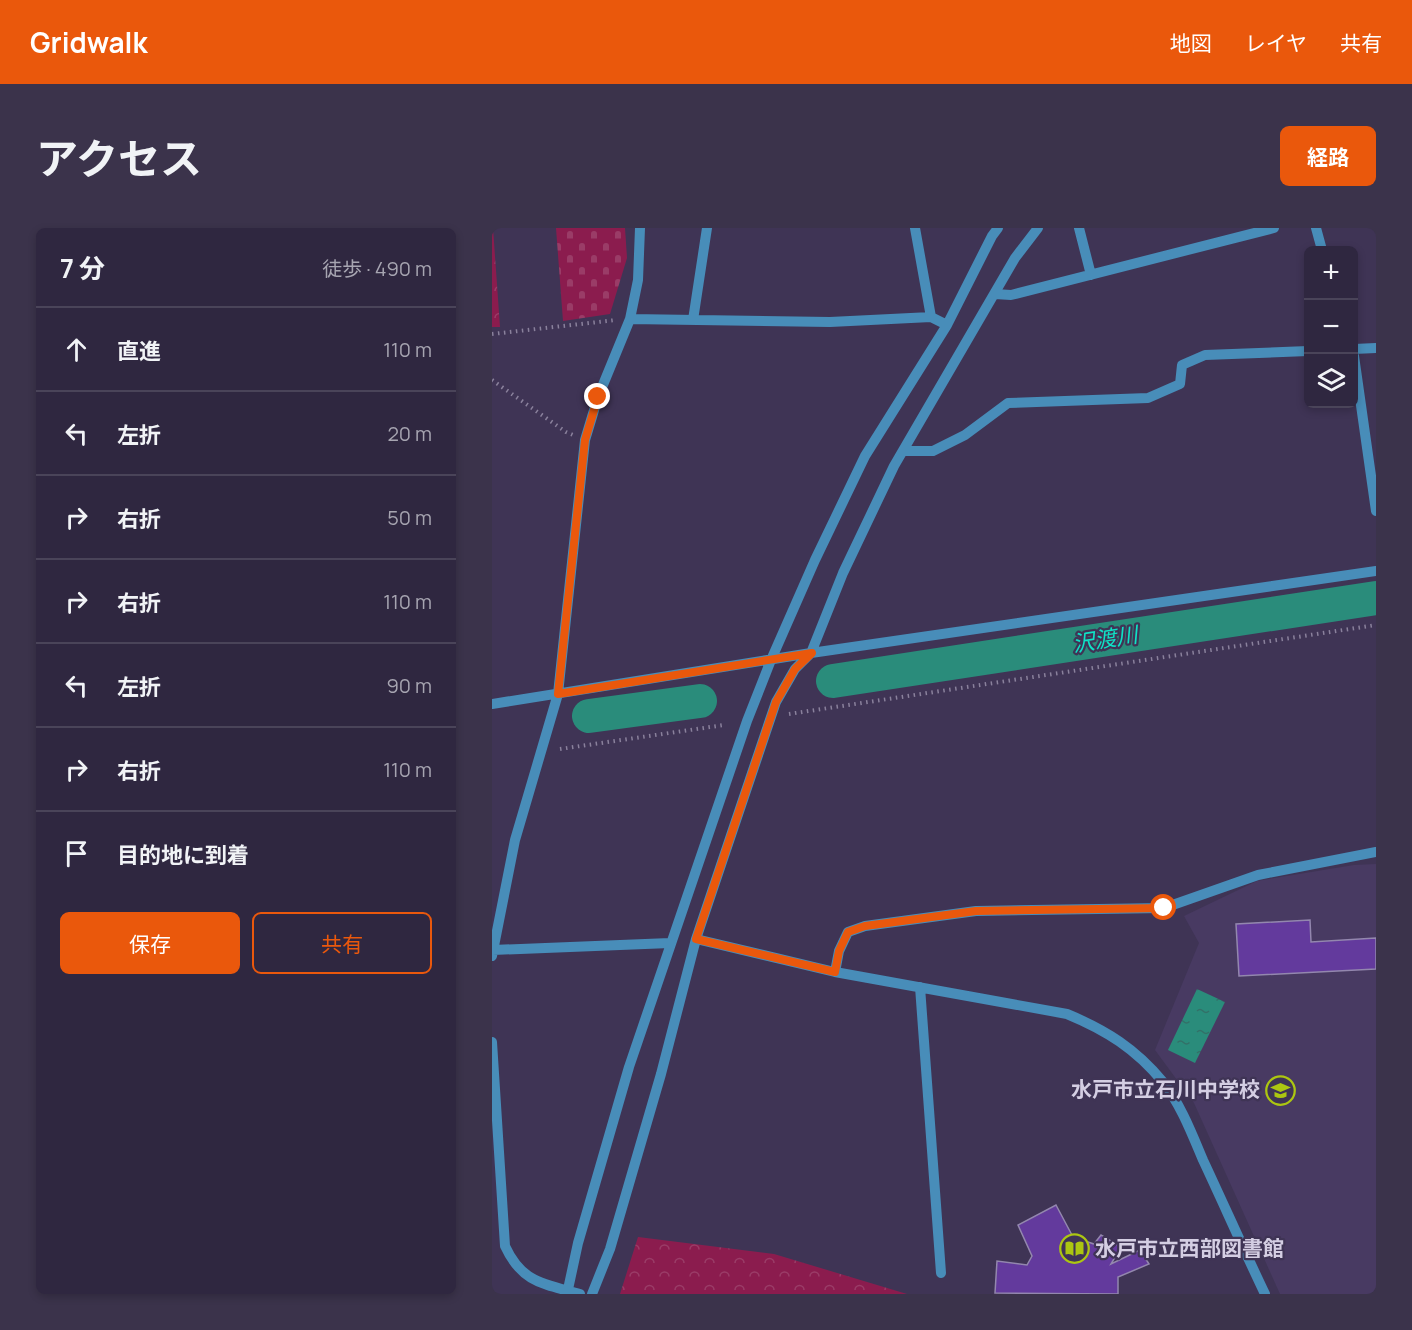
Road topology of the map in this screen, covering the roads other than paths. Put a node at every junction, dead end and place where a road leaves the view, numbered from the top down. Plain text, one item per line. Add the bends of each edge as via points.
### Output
1 (640, 228) edge
2 (707, 228) edge
3 (915, 228) edge
4 (998, 228) edge
5 (1038, 228) edge
6 (1079, 228) edge
7 (1316, 228) edge
8 (1268, 229) edge
9 (1321, 246) edge
10 (1091, 275) junction
11 (995, 294) junction
12 (931, 317) junction
13 (630, 319) junction
14 (693, 320) junction
15 (947, 325) junction
16 (1376, 348) edge
17 (1358, 350) edge
18 (1304, 351) edge
19 (1358, 390) edge
20 (903, 451) junction
21 (1376, 511) edge
22 (1376, 571) edge
23 (812, 653) junction
24 (771, 660) junction
25 (558, 694) junction
26 (492, 704) edge
27 (1376, 852) edge
28 (696, 939) junction
29 (670, 943) junction
30 (492, 950) edge
31 (492, 956) edge
32 (835, 972) junction
33 (920, 987) junction
34 (492, 1042) edge
35 (941, 1274) dead end
36 (567, 1292) edge
37 (580, 1294) edge
38 (592, 1294) edge
39 (1265, 1294) edge

1 - 13 street via 638,280
2 - 14 street
3 - 12 street
4 - 15 street
5 - 11 street
6 - 10 street
7 - 9 street
8 - 10 street
10 - 11 street via 1011,295
11 - 20 street
12 - 14 street via 830,322
12 - 15 street
13 - 14 street
13 - 25 street via 585,440
15 - 24 street via 865,456
16 - 17 street
18 - 20 street via 1205,355 1182,365 1180,384 1148,398 1008,403 965,435 933,451
19 - 21 street
20 - 23 street via 843,573
22 - 23 street
23 - 24 street
23 - 28 street via 795,669 776,702
24 - 25 street
24 - 29 street
25 - 26 street
25 - 30 street via 514,840
27 - 32 street via 1258,875 1164,908 976,911 865,926 848,932
28 - 32 street
28 - 38 street via 610,1249
29 - 30 street
29 - 36 street via 629,1067
30 - 31 street
32 - 33 street
33 - 35 street
33 - 39 street via 1067,1014 1118,1039 1140,1058 1164,1084 1183,1115
34 - 36 street via 505,1246 521,1272
36 - 37 street

